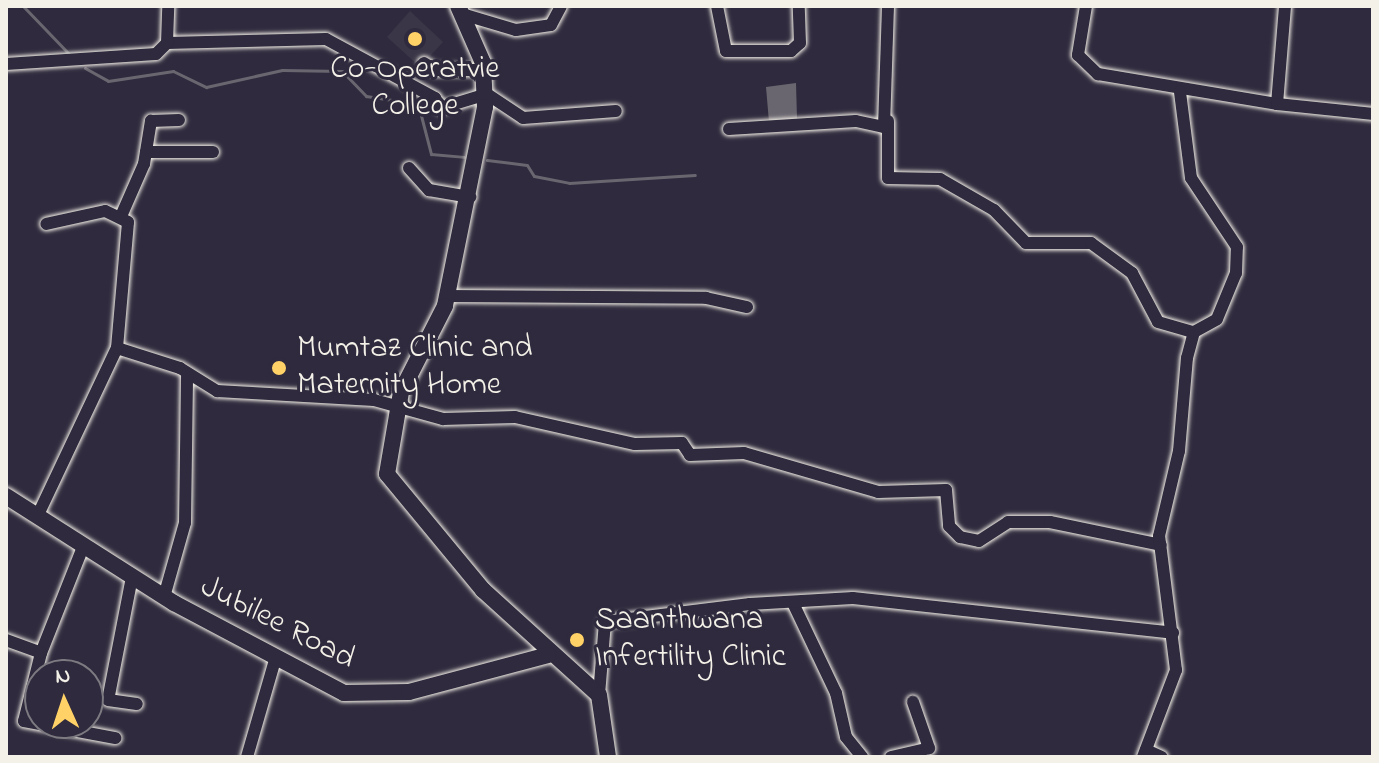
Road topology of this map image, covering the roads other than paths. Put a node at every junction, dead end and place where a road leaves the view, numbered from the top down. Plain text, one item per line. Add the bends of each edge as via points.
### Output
1 (168, 6) edge
2 (561, 6) edge
3 (717, 6) edge
4 (799, 6) edge
5 (888, 6) edge
6 (1086, 6) edge
7 (1285, 6) edge
8 (460, 10) edge
9 (167, 43) junction
10 (424, 63) dead end
11 (6, 64) edge
12 (484, 70) junction
13 (1180, 92) junction
14 (487, 94) junction
15 (1277, 104) junction
16 (616, 111) dead end
17 (1373, 114) edge
18 (179, 120) dead end
19 (888, 121) junction
20 (729, 129) dead end
21 (146, 152) junction
22 (213, 152) dead end
23 (409, 168) dead end
24 (470, 197) junction
25 (122, 214) junction
26 (46, 224) dead end
27 (447, 296) junction
28 (747, 307) dead end
29 (1194, 332) junction
30 (117, 348) junction
31 (187, 374) junction
32 (398, 404) junction
33 (6, 496) edge
34 (37, 517) junction
35 (1161, 545) junction
36 (83, 547) junction
37 (132, 577) junction
38 (164, 597) junction
39 (793, 603) junction
40 (1173, 633) junction
41 (6, 640) edge
42 (41, 653) junction
43 (548, 655) junction
44 (275, 660) junction
45 (599, 695) junction
46 (913, 702) dead end
47 (137, 704) dead end
48 (115, 738) dead end
49 (1144, 754) edge
50 (246, 756) edge
51 (608, 757) edge
52 (862, 757) edge
53 (891, 757) edge
54 (1162, 757) edge

1 - 9 street
2 - 8 street via 551,25 516,30
3 - 4 street via 726,51 791,51 800,43
5 - 19 street
6 - 13 street via 1078,55 1084,66
7 - 15 street
8 - 12 main road
9 - 11 street via 129,61
9 - 14 street via 326,39 435,98 441,108
10 - 12 street via 435,70
12 - 14 main road
13 - 15 street
13 - 29 street via 1191,178 1237,247 1236,273 1217,319
14 - 16 street via 523,118
14 - 24 main road
15 - 17 street
18 - 21 street via 151,121
19 - 20 street via 884,127 856,121
19 - 29 street via 888,178 940,179 994,210 1026,243 1091,243 1132,273 1158,322
21 - 22 street
21 - 25 street
23 - 24 street via 429,190
24 - 27 main road
25 - 26 street
25 - 30 street via 128,222
27 - 28 street via 706,298
27 - 32 main road
29 - 35 street
30 - 31 street
30 - 34 street
31 - 32 street via 207,389 232,394
31 - 38 street via 185,523
32 - 35 street via 419,417 515,417 635,444 682,443 690,455 744,453 878,492 946,490 949,526 969,539 1008,522 1050,522
32 - 43 main road via 385,462 392,486
33 - 34 main road, Jubilee Road
34 - 36 main road, Jubilee Road
35 - 40 street
36 - 37 main road, Jubilee Road
36 - 42 street
37 - 38 main road, Jubilee Road
37 - 47 street via 108,700
38 - 44 main road, Jubilee Road
39 - 40 street via 853,598
39 - 45 street via 605,622
39 - 52 street via 836,693 846,737
40 - 49 street via 1176,670
41 - 42 street
42 - 48 street via 24,721
43 - 44 main road, Jubilee Road via 369,695 344,693
43 - 45 main road
44 - 50 street
45 - 51 main road
46 - 53 street via 929,748
49 - 54 street

